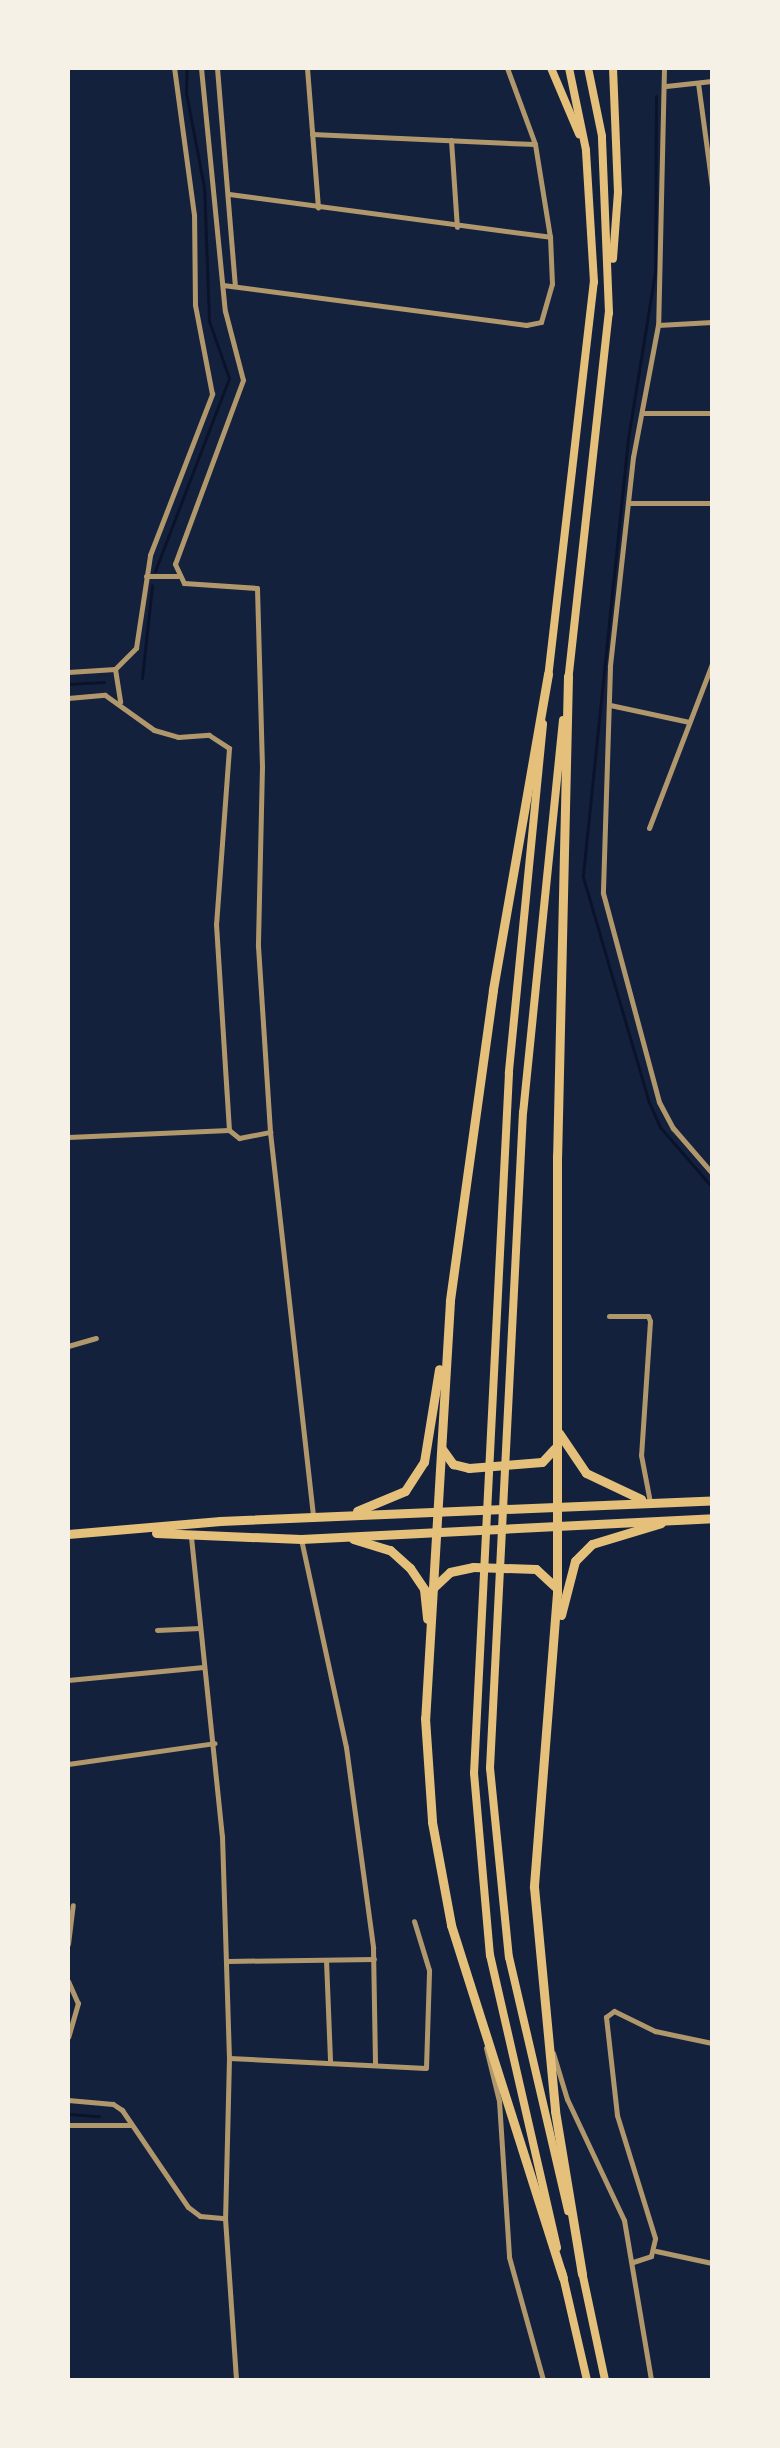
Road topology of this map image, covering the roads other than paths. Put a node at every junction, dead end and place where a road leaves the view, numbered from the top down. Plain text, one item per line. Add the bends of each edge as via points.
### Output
1 (174, 68) edge
2 (201, 68) edge
3 (217, 68) edge
4 (307, 68) edge
5 (507, 68) edge
6 (551, 68) edge
7 (569, 68) edge
8 (588, 68) edge
9 (613, 68) edge
10 (664, 68) edge
11 (712, 81) edge
12 (698, 83) junction
13 (666, 86) junction
14 (312, 134) junction
15 (451, 140) junction
16 (535, 144) junction
17 (586, 150) junction
18 (712, 187) edge
19 (229, 194) junction
20 (318, 208) junction
21 (457, 227) junction
22 (550, 237) junction
23 (223, 285) junction
24 (235, 285) junction
25 (609, 313) junction
26 (712, 322) edge
27 (658, 325) junction
28 (642, 413) junction
29 (712, 413) edge
30 (628, 503) junction
31 (712, 503) edge
32 (146, 576) junction
33 (178, 576) junction
34 (711, 668) edge
35 (115, 669) junction
36 (68, 672) edge
37 (548, 674) junction
38 (568, 676) junction
39 (68, 698) edge
40 (120, 702) junction
41 (610, 705) junction
42 (689, 722) junction
43 (649, 828) dead end
44 (712, 960) edge
45 (712, 975) edge
46 (229, 1130) junction
47 (267, 1133) junction
48 (68, 1137) edge
49 (712, 1173) edge
50 (609, 1316) dead end
51 (96, 1338) dead end
52 (68, 1346) edge
53 (445, 1347) junction
54 (558, 1430) junction
55 (439, 1441) junction
56 (557, 1445) junction
57 (712, 1500) edge
58 (650, 1502) junction
59 (556, 1506) junction
60 (438, 1511) junction
61 (347, 1514) junction
62 (313, 1517) junction
63 (684, 1518) junction
64 (712, 1518) edge
65 (556, 1523) junction
66 (438, 1529) junction
67 (136, 1531) junction
68 (68, 1534) edge
69 (191, 1537) junction
70 (318, 1537) junction
71 (301, 1539) junction
72 (433, 1588) junction
73 (557, 1593) junction
74 (200, 1628) junction
75 (157, 1630) dead end
76 (555, 1635) junction
77 (429, 1659) junction
78 (203, 1667) junction
79 (68, 1680) edge
80 (215, 1743) junction
81 (68, 1764) edge
82 (73, 1905) dead end
83 (414, 1921) dead end
84 (68, 1944) edge
85 (374, 1959) junction
86 (326, 1960) junction
87 (228, 1961) junction
88 (68, 1981) edge
89 (472, 1994) junction
90 (68, 2037) edge
91 (548, 2037) junction
92 (712, 2043) edge
93 (229, 2058) junction
94 (330, 2061) junction
95 (375, 2063) junction
96 (68, 2100) edge
97 (68, 2125) edge
98 (131, 2125) junction
99 (225, 2218) junction
100 (656, 2251) junction
101 (633, 2262) junction
102 (712, 2263) edge
103 (582, 2274) junction
104 (563, 2278) junction
105 (236, 2380) edge
106 (543, 2380) edge
107 (587, 2380) edge
108 (605, 2380) edge
109 (651, 2380) edge

1 - 32 street via 194,215 195,305 212,394
2 - 23 street
3 - 19 street
4 - 14 street
5 - 16 street
6 - 17 main road
7 - 17 main road
8 - 25 main road via 602,136
9 - 25 main road via 618,192
10 - 13 street
11 - 12 street
12 - 13 street
12 - 18 street
13 - 27 street
14 - 15 street
14 - 20 street
15 - 16 street
15 - 21 street
16 - 22 street
17 - 37 main road via 594,282
19 - 20 street
19 - 24 street
20 - 21 street
21 - 22 street
22 - 24 street via 552,284 545,316 534,325
23 - 24 street
23 - 33 street via 228,329 243,380 178,556
25 - 38 main road
26 - 27 street
27 - 28 street
28 - 29 street
28 - 30 street
30 - 31 street
30 - 41 street
32 - 33 street
32 - 35 street via 136,648
33 - 47 street via 184,583 257,588 262,766 258,946
34 - 42 street
35 - 36 street
35 - 40 street
37 - 53 highway via 478,1082
37 - 104 main road via 510,1060 474,1773 490,1955
38 - 54 highway
38 - 103 main road via 523,1112 490,1768 509,1957
39 - 40 street via 105,695
40 - 46 street via 154,730 178,737 209,735 229,748 216,924
41 - 42 street
41 - 49 street via 603,898 659,1102 673,1128
42 - 43 street
44 - 45 street
46 - 47 street via 239,1138
46 - 48 street
47 - 62 street
50 - 58 street via 648,1316 650,1321 641,1455
51 - 52 street
53 - 55 highway
53 - 61 highway via 424,1462 405,1491
54 - 56 highway
54 - 58 highway via 578,1464 599,1483
55 - 56 highway via 445,1458 469,1468 542,1462
55 - 60 highway
56 - 59 highway
57 - 58 highway
58 - 59 highway
59 - 60 highway
59 - 65 highway
60 - 61 highway
60 - 66 highway
61 - 62 highway
62 - 67 highway
63 - 64 highway
63 - 65 highway
63 - 76 highway via 614,1533 592,1544 575,1561
65 - 66 highway
65 - 73 highway
66 - 70 highway
66 - 72 highway
67 - 68 highway
67 - 69 highway
69 - 71 highway
69 - 74 street
70 - 71 highway
70 - 77 highway via 361,1539 390,1550 410,1568 424,1589
71 - 85 street via 346,1747
72 - 73 highway via 450,1572 525,1566 551,1578
72 - 77 highway
73 - 76 highway
74 - 75 street
74 - 78 street
76 - 91 highway via 534,1838
77 - 89 highway via 425,1732 432,1822 441,1883
78 - 79 street
78 - 80 street
80 - 81 street
80 - 87 street
82 - 84 street
83 - 95 street via 429,1970 428,2065 418,2071
85 - 86 street
85 - 95 street
86 - 87 street
86 - 94 street
87 - 93 street
88 - 90 street via 78,2003
89 - 104 highway
89 - 106 street via 499,2101 509,2257
91 - 101 street via 567,2099 617,2198
91 - 103 highway
92 - 100 street via 655,2031 614,2011 606,2017 617,2115
93 - 94 street
93 - 99 street
94 - 95 street
96 - 98 street via 113,2104
97 - 98 street
98 - 99 street via 188,2207 200,2216
99 - 105 street
100 - 101 street
100 - 102 street
101 - 109 street
103 - 108 main road
104 - 107 main road

